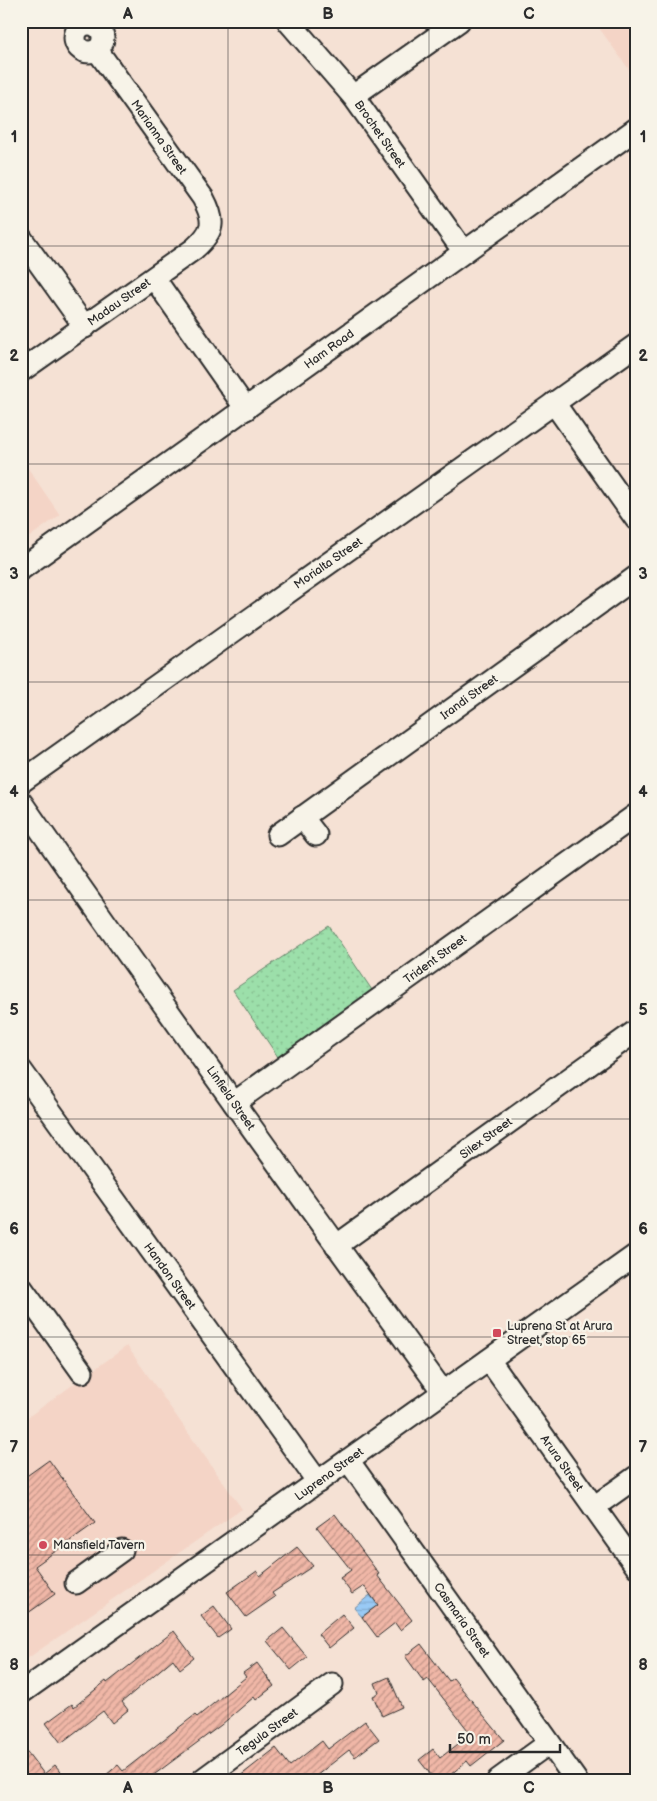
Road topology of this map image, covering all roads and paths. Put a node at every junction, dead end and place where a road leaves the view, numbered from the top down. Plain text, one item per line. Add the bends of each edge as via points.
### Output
1 (288, 21) edge
2 (459, 21) edge
3 (79, 24) edge
4 (104, 34) edge
5 (353, 96) junction
6 (636, 129) edge
7 (211, 227) joint
8 (21, 238) edge
9 (464, 252) junction
10 (154, 278) junction
11 (85, 327) junction
12 (636, 344) edge
13 (21, 371) edge
14 (554, 403) junction
15 (246, 408) junction
16 (636, 519) edge
17 (21, 569) edge
18 (636, 577) edge
19 (21, 782) edge
20 (21, 802) edge
21 (636, 815) edge
22 (302, 817) junction
23 (278, 835) dead end
24 (316, 835) dead end
25 (636, 1031) edge
26 (21, 1070) edge
27 (234, 1103) junction
28 (336, 1246) junction
29 (636, 1255) edge
30 (21, 1287) edge
31 (489, 1360) junction
32 (82, 1372) dead end
33 (443, 1392) junction
34 (348, 1460) junction
35 (636, 1477) edge
36 (318, 1482) junction
37 (594, 1507) junction
38 (122, 1550) dead end
39 (636, 1566) edge
40 (76, 1583) dead end
41 (332, 1684) dead end
42 (21, 1693) edge
43 (549, 1743) junction
44 (202, 1780) edge
45 (498, 1780) edge
46 (576, 1780) edge

1 - 5 street, Brochet Street
2 - 5 street
3 - 4 street via 92,24
4 - 7 street, Marianna Street via 203,198 210,212
5 - 9 street, Brochet Street
6 - 9 street, Ham Road
7 - 10 street, Madau Street via 206,238 194,249
8 - 11 street
9 - 15 street, Ham Road
10 - 11 street, Madau Street
10 - 15 street
11 - 13 street, Madau Street
12 - 14 street, Morialta Street
14 - 16 street
14 - 19 street, Morialta Street
15 - 17 street, Ham Road
18 - 22 street, Irandi Street
20 - 27 street, Linfield Street
21 - 27 street, Trident Street
22 - 23 street, Irandi Street
22 - 24 street
25 - 28 street, Silex Street
26 - 36 street, Handon Street
27 - 28 street, Linfield Street
28 - 33 street, Linfield Street
29 - 31 street, Luprena Street
30 - 32 street
31 - 33 street, Luprena Street
31 - 37 street, Arura Street
33 - 34 street, Luprena Street
34 - 36 street, Luprena Street
34 - 43 street, Casmaria Street
35 - 37 street
36 - 42 street, Luprena Street
37 - 39 street, Arura Street
38 - 40 street
41 - 44 street, Tegula Street
43 - 45 street
43 - 46 street, Casmaria Street

